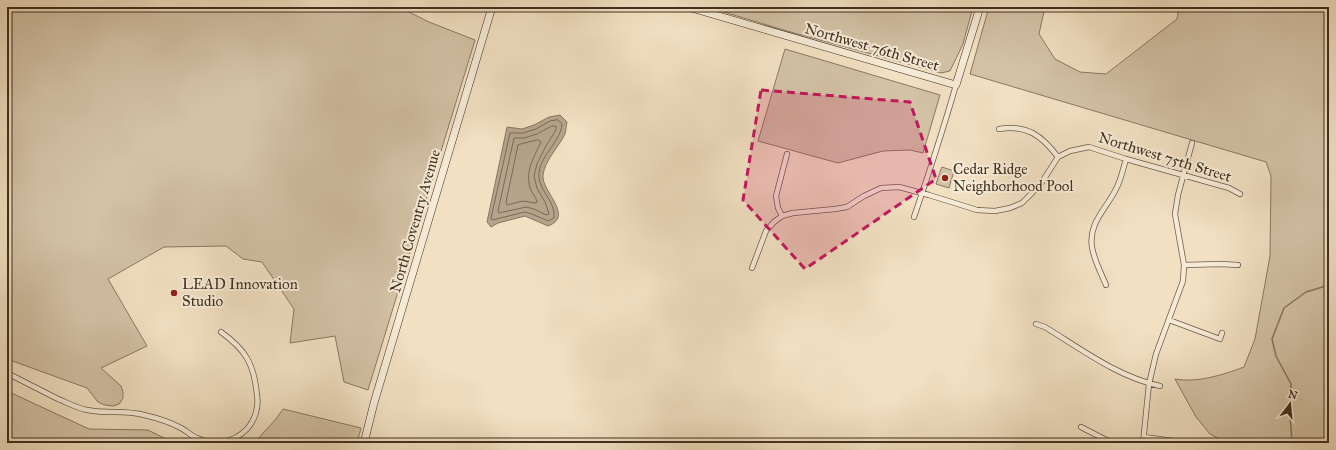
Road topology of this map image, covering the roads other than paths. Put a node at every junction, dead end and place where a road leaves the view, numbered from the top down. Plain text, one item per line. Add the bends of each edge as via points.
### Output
1 (492, 7) edge
2 (688, 7) edge
3 (980, 7) edge
4 (956, 85) junction
5 (998, 129) dead end
6 (1192, 143) dead end
7 (787, 154) dead end
8 (1058, 157) junction
9 (1126, 159) junction
10 (1184, 175) junction
11 (922, 193) junction
12 (1240, 194) dead end
13 (782, 216) junction
14 (914, 217) dead end
15 (1184, 265) junction
16 (1238, 265) dead end
17 (752, 268) dead end
18 (1106, 285) dead end
19 (1169, 320) junction
20 (1036, 324) dead end
21 (221, 332) dead end
22 (1222, 333) dead end
23 (7, 373) edge
24 (1150, 384) junction
25 (1160, 386) dead end
26 (1081, 428) dead end
27 (1143, 440) edge
28 (1180, 442) dead end
29 (364, 443) edge
30 (1112, 443) edge

1 - 29 street, North Coventry Avenue
2 - 4 street, Northwest 76th Street
3 - 4 street
4 - 11 street
5 - 8 street via 1018,128 1030,131 1040,137
6 - 10 street
7 - 13 street via 776,196
8 - 9 street, Northwest 75th Street via 1070,151 1089,147
8 - 11 street via 1039,186 1022,203 1010,208 995,211 976,210
9 - 10 street, Northwest 75th Street
9 - 18 street via 1116,189 1096,221 1092,237 1092,248
10 - 12 street, Northwest 75th Street via 1229,188
10 - 15 street via 1175,214
11 - 13 street via 899,187 881,188 847,207
11 - 14 street
13 - 17 street via 766,231
15 - 16 street
15 - 19 street via 1183,281
19 - 22 street via 1220,339
19 - 24 street via 1156,354
20 - 24 street via 1046,327 1112,368
21 - 23 street via 234,341 250,363 256,382 258,403 250,425 242,434 223,442 208,442 196,438 161,419 135,412 86,410
24 - 25 street
24 - 27 street
26 - 30 street
27 - 28 street

